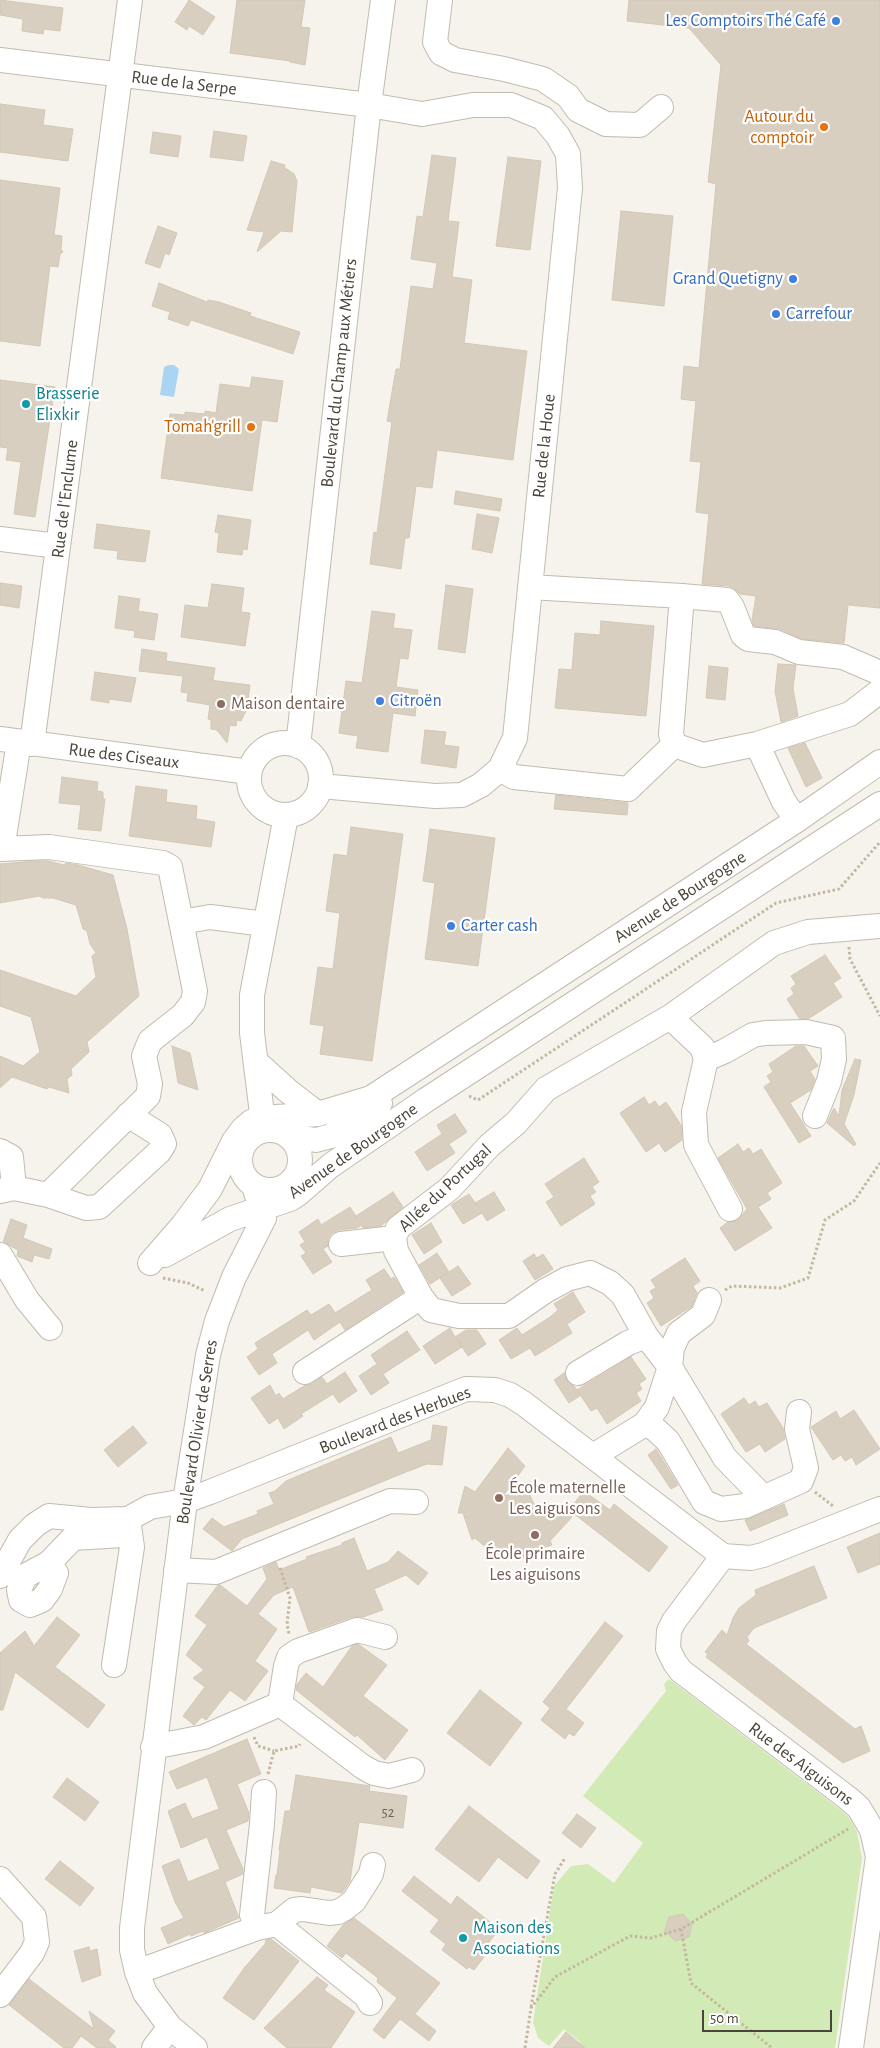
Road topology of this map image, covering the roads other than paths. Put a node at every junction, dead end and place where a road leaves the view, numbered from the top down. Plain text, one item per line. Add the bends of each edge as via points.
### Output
1 (130, 0) edge
2 (384, 0) edge
3 (440, 0) edge
4 (0, 60) edge
5 (120, 75) junction
6 (369, 105) junction
7 (661, 107) dead end
8 (0, 539) edge
9 (58, 546) junction
10 (530, 587) junction
11 (682, 596) junction
12 (880, 673) edge
13 (880, 691) edge
14 (17, 742) edge
15 (756, 744) junction
16 (674, 745) junction
17 (298, 746) junction
18 (880, 762) edge
19 (500, 770) junction
20 (249, 772) junction
21 (880, 772) edge
22 (320, 786) junction
23 (880, 792) edge
24 (880, 804) edge
25 (286, 816) junction
26 (797, 820) junction
27 (1, 849) edge
28 (181, 922) junction
29 (265, 924) junction
30 (880, 926) edge
31 (670, 1017) junction
32 (706, 1059) junction
33 (256, 1062) junction
34 (318, 1114) junction
35 (128, 1115) junction
36 (815, 1116) dead end
37 (263, 1124) junction
38 (289, 1136) junction
39 (0, 1151) edge
40 (7, 1190) edge
41 (48, 1195) junction
42 (272, 1197) junction
43 (730, 1209) dead end
44 (394, 1238) junction
45 (342, 1244) dead end
46 (0, 1255) edge
47 (420, 1297) junction
48 (709, 1300) road end
49 (50, 1328) dead end
50 (646, 1336) junction
51 (670, 1367) junction
52 (305, 1372) dead end
53 (578, 1373) dead end
54 (799, 1412) dead end
55 (646, 1424) junction
56 (593, 1456) junction
57 (764, 1498) junction
58 (185, 1501) junction
59 (416, 1502) dead end
60 (880, 1508) edge
61 (129, 1527) junction
62 (723, 1556) junction
63 (49, 1563) dead end
64 (176, 1570) junction
65 (0, 1576) edge
66 (385, 1637) dead end
67 (114, 1665) dead end
68 (280, 1704) junction
69 (153, 1747) junction
70 (412, 1770) dead end
71 (264, 1792) road end
72 (373, 1864) dead end
73 (0, 1879) edge
74 (267, 1926) junction
75 (137, 1972) junction
76 (0, 1995) edge
77 (370, 2003) dead end
78 (170, 2027) junction
79 (154, 2048) edge
80 (195, 2048) edge
81 (851, 2048) edge

1 - 5 street, Rue de l'Enclume
2 - 6 street, Boulevard du Champ aux Métiers
3 - 7 street via 435,42 441,54 543,79 568,96 578,110 606,124 640,125
4 - 5 street, Rue de la Serpe
5 - 6 street, Rue de la Serpe
5 - 9 street, Rue de l'Enclume
6 - 10 street, Rue de la Houe via 422,114 473,105 511,105 543,118 568,154 570,188
6 - 17 street, Boulevard du Champ aux Métiers
8 - 9 street
9 - 14 street, Rue de l'Enclume
10 - 11 street
10 - 19 street, Rue de la Houe via 515,738
11 - 12 street via 727,600 743,635 748,639 775,642 799,652 843,657
11 - 16 street via 671,721
13 - 15 street via 850,714
14 - 20 street, Rue des Ciseaux
14 - 27 street, Rue de l'Enclume
15 - 16 street via 703,754
15 - 26 street via 784,802
16 - 19 street via 628,789 514,778
17 - 20 street via 286,743 273,745 262,751
17 - 22 street via 309,752 316,762
18 - 26 street, Avenue de Bourgogne
19 - 22 street, Rue de la Houe via 462,795 435,796
20 - 25 street via 253,798 262,808
21 - 38 street, Avenue de Bourgogne via 768,851 331,1136 316,1140
22 - 25 street via 308,807
23 - 42 street, Avenue de Bourgogne via 494,1044
24 - 42 street, Avenue de Bourgogne via 426,1100 330,1166 298,1194 290,1199
25 - 29 street
26 - 34 street, Avenue de Bourgogne via 371,1098
27 - 28 street via 49,847 163,863 170,867
28 - 29 street via 210,916
28 - 35 street via 195,991 193,1002 183,1015 150,1041 144,1056 150,1084 148,1096
29 - 33 street via 252,995
30 - 31 street, Allée du Portugal via 808,932 774,944
31 - 32 street via 702,1048
31 - 44 street, Allée du Portugal via 546,1089 449,1189 398,1228
32 - 36 street via 753,1035 765,1033 806,1032 833,1038 834,1059 829,1081
32 - 43 street via 694,1112 696,1145
33 - 34 street
33 - 37 street
34 - 37 street, Avenue de Bourgogne
35 - 41 street
35 - 41 street via 160,1135 164,1144 160,1152 99,1207 86,1208
37 - 38 street
37 - 42 street via 247,1141 240,1160 247,1180
37 - 42 street, Avenue de Bourgogne via 251,1122 234,1140 210,1189 150,1263
38 - 42 street via 300,1152 298,1171
39 - 40 street via 10,1157
40 - 41 street
42 - 58 street, Boulevard Olivier de Serres via 234,1277 214,1330
44 - 45 street
44 - 47 street, Allée du Portugal via 396,1251
46 - 49 street via 27,1300
47 - 50 street, Allée du Portugal via 431,1310 459,1316 509,1316 545,1291 568,1279 590,1273 610,1282 623,1295
47 - 52 street
48 - 51 street via 703,1315 679,1333 672,1348
50 - 51 street, Allée du Portugal
50 - 53 street
51 - 55 street via 657,1407
51 - 57 street, Allée du Portugal via 725,1458
54 - 57 street via 797,1429 806,1468 801,1481
55 - 56 street
55 - 57 street via 668,1441 704,1502 721,1509 745,1506
56 - 58 street, Boulevard des Herbues via 510,1395 495,1390 466,1389
56 - 62 street, Boulevard des Herbues
58 - 61 street, Boulevard des Herbues via 150,1507
58 - 64 street, Boulevard Olivier de Serres
59 - 64 street via 390,1500 216,1572
60 - 62 street via 763,1555 751,1558
61 - 63 street via 72,1538
61 - 65 street via 48,1516 20,1540
61 - 67 street via 132,1547
62 - 81 street, Rue des Aiguisons via 669,1631 668,1649 674,1663 695,1683 849,1799 859,1808 872,1830 878,1857
64 - 69 street, Boulevard Olivier de Serres
66 - 68 street via 357,1630 289,1657
68 - 69 street via 204,1737
68 - 70 street via 374,1773 389,1776
69 - 75 street, Boulevard Olivier de Serres via 132,1928
71 - 74 street via 252,1915
72 - 74 street via 371,1874 346,1908 329,1913 294,1910
73 - 76 street via 34,1917 37,1942
74 - 75 street
74 - 77 street via 366,1996
75 - 78 street, Boulevard Olivier de Serres via 145,1993
78 - 79 street
78 - 80 street, Boulevard Olivier de Serres

